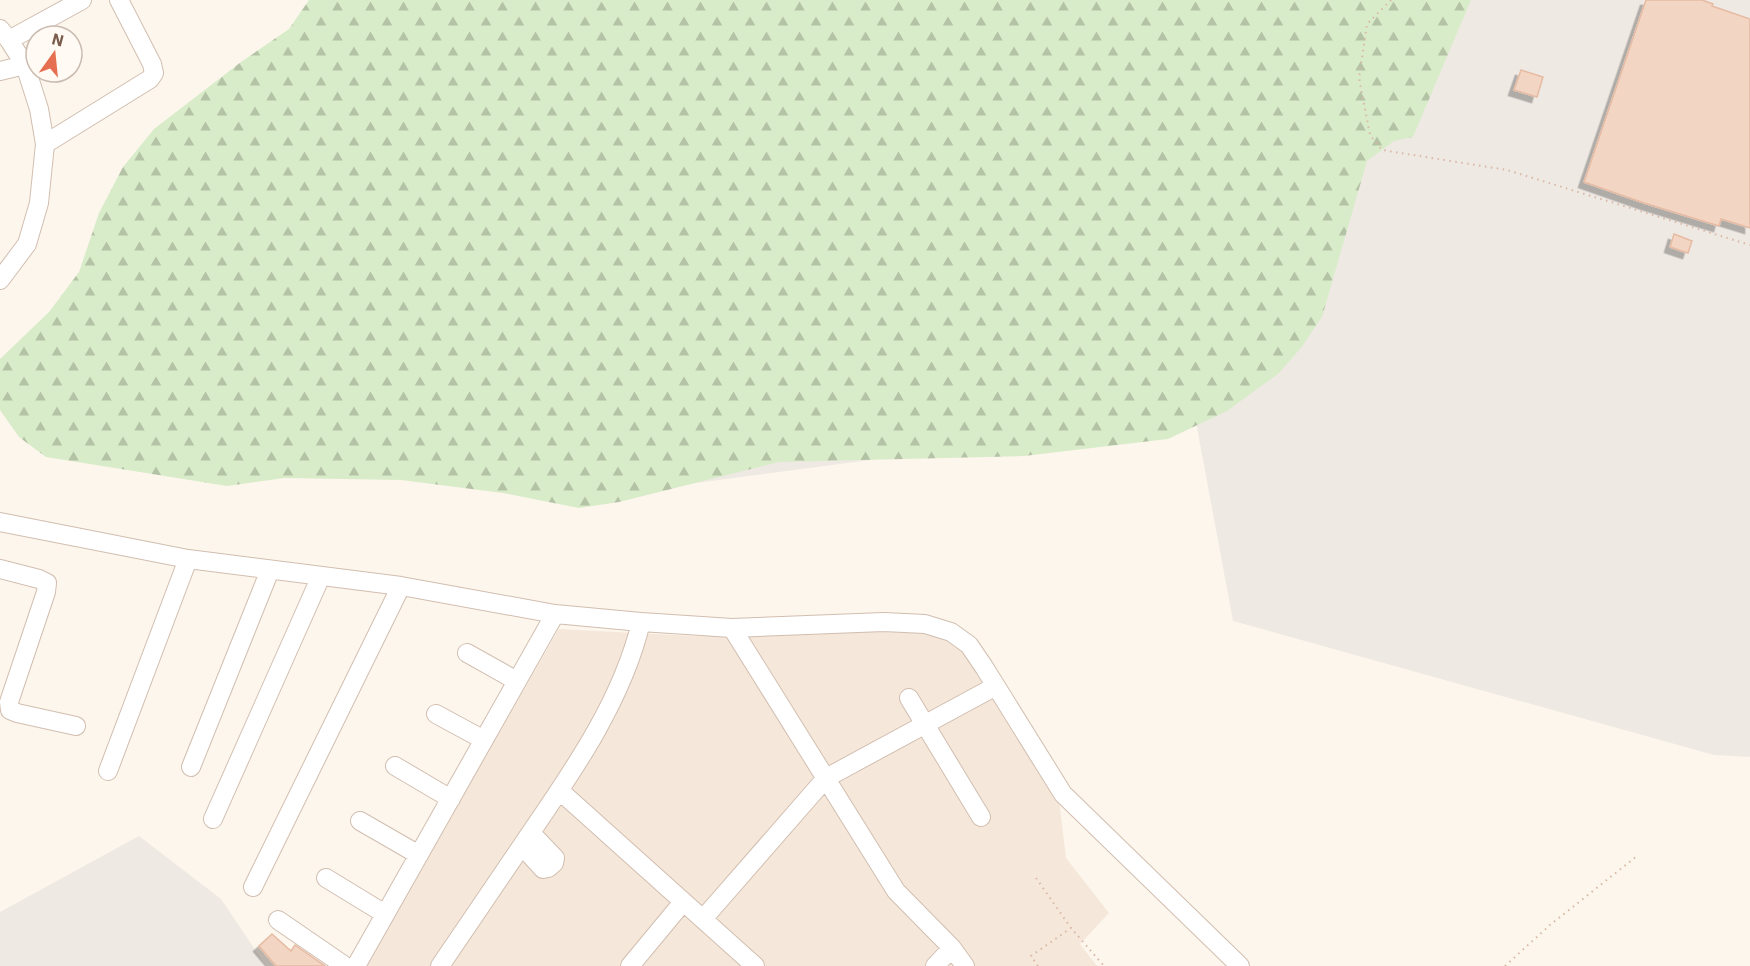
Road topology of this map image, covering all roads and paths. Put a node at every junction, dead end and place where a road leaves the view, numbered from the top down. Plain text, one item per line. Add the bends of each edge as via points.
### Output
1 (82, 0) edge
2 (118, 0) edge
3 (1391, 0) edge
4 (5, 35) edge
5 (24, 63) edge
6 (24, 64) edge
7 (0, 71) edge
8 (31, 84) edge
9 (45, 144) junction
10 (1750, 245) edge
11 (0, 280) edge
12 (0, 522) edge
13 (188, 560) junction
14 (0, 569) edge
15 (270, 570) junction
16 (321, 576) junction
17 (401, 586) junction
18 (555, 614) junction
19 (641, 622) junction
20 (732, 628) junction
21 (467, 653) dead end
22 (517, 681) junction
23 (996, 686) junction
24 (909, 698) dead end
25 (436, 714) dead end
26 (926, 724) junction
27 (76, 726) dead end
28 (484, 740) junction
29 (395, 766) dead end
30 (191, 767) dead end
31 (108, 771) dead end
32 (826, 778) junction
33 (560, 791) junction
34 (451, 799) junction
35 (981, 817) dead end
36 (213, 819) dead end
37 (360, 821) dead end
38 (418, 855) junction
39 (1637, 856) dead end
40 (326, 878) dead end
41 (1036, 878) dead end
42 (253, 887) dead end
43 (684, 902) junction
44 (386, 914) junction
45 (703, 919) junction
46 (278, 920) dead end
47 (1071, 928) junction
48 (952, 948) junction
49 (345, 966) edge
50 (356, 966) edge
51 (440, 966) edge
52 (630, 966) edge
53 (755, 966) edge
54 (935, 966) edge
55 (965, 966) edge
56 (1038, 966) edge
57 (1104, 966) edge
58 (1240, 966) edge
59 (1505, 966) edge

1 - 4 street
2 - 9 street via 154,73
3 - 10 path via 1367,24 1359,78 1370,135 1382,150 1507,170
4 - 5 street
6 - 7 street
8 - 9 street
9 - 11 street via 39,203 27,244
12 - 13 street
13 - 15 street
13 - 31 street
14 - 27 street via 47,583 9,702 10,710
15 - 16 street
15 - 30 street
16 - 17 street
16 - 36 street
17 - 18 street
17 - 42 street
18 - 19 street
18 - 22 street
19 - 20 street
19 - 33 street via 625,670 601,721
20 - 23 street via 925,624 951,632 969,645
20 - 32 street
21 - 22 street
22 - 28 street
23 - 26 street
23 - 58 street via 1064,795
24 - 26 street
25 - 28 street
26 - 32 street
26 - 35 street
28 - 34 street
29 - 34 street
32 - 45 street
32 - 48 street via 896,891
33 - 43 street
33 - 51 street
34 - 38 street
37 - 38 street
38 - 44 street
39 - 59 path
40 - 44 street
41 - 47 path
43 - 45 street
43 - 52 street
44 - 50 street
45 - 53 street
46 - 49 street
47 - 56 path via 1031,956
47 - 57 path
48 - 54 street
48 - 55 street

